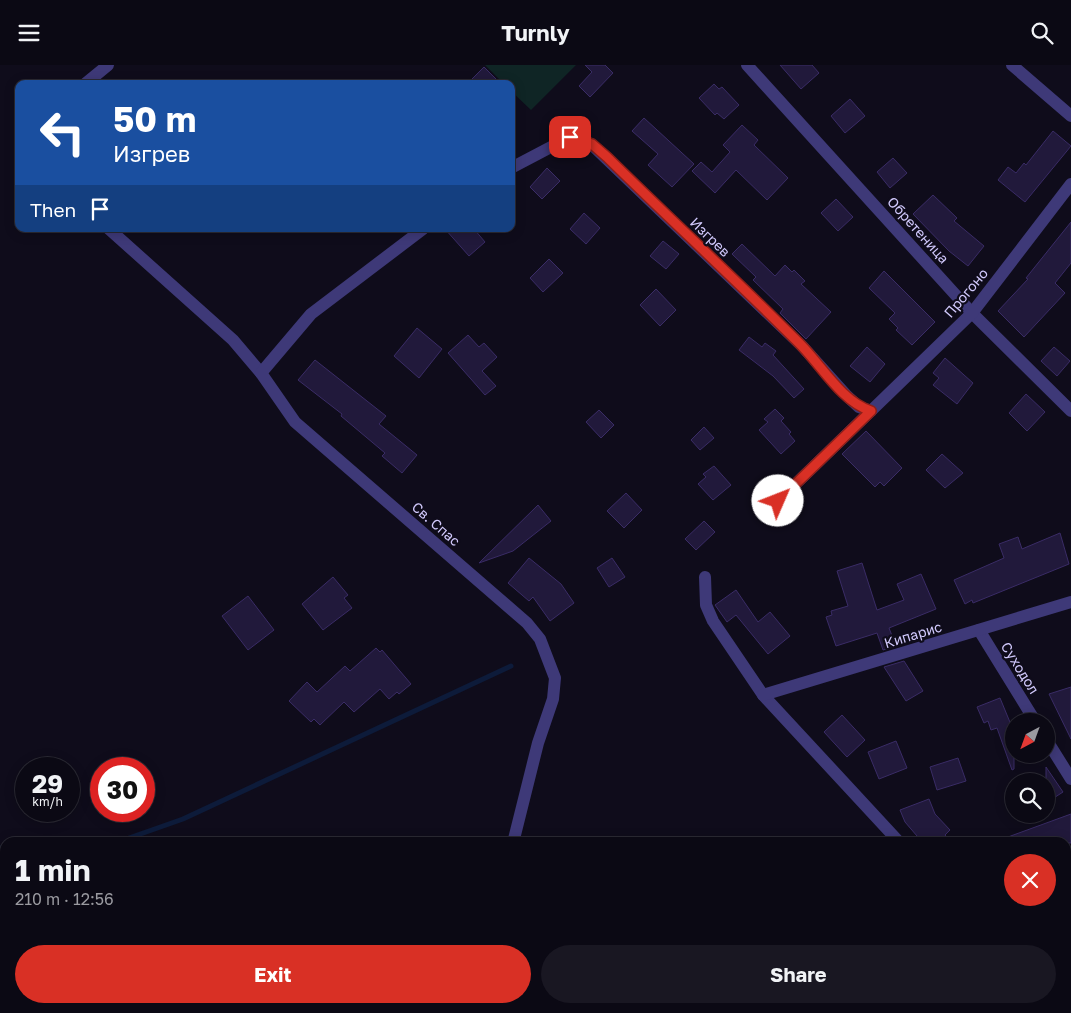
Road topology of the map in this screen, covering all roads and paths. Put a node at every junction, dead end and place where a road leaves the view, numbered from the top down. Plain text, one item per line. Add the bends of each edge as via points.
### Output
1 (108, 65) edge
2 (747, 65) edge
3 (1012, 65) edge
4 (91, 80) edge
5 (1071, 116) edge
6 (555, 122) dead end
7 (570, 137) junction
8 (515, 166) edge
9 (1071, 184) edge
10 (113, 232) edge
11 (419, 232) edge
12 (972, 313) junction
13 (261, 373) junction
14 (871, 411) junction
15 (1071, 411) edge
16 (778, 501) dead end
17 (705, 577) dead end
18 (1071, 602) edge
19 (979, 631) junction
20 (763, 695) junction
21 (1030, 713) edge
22 (1055, 753) edge
23 (1071, 779) edge
24 (514, 837) edge
25 (894, 837) edge

1 - 4 street
2 - 12 street, Обретеница
3 - 5 street
6 - 7 lane
7 - 8 street
7 - 14 street, Изгрев via 592,144 607,157 802,346 847,396 859,407
9 - 12 street, Прогоно
10 - 13 street, Св. Спас via 233,340
11 - 13 street via 311,313
12 - 14 street, Прогоно
12 - 15 street, Обретеница
13 - 24 street, Св. Спас via 295,421 527,623 540,639 555,678 553,699 538,743
14 - 16 street, Прогоно
17 - 20 street via 706,605 713,621
18 - 19 street, Кипарис
19 - 20 street, Кипарис
19 - 21 street, Суходол
20 - 25 street
22 - 23 street

